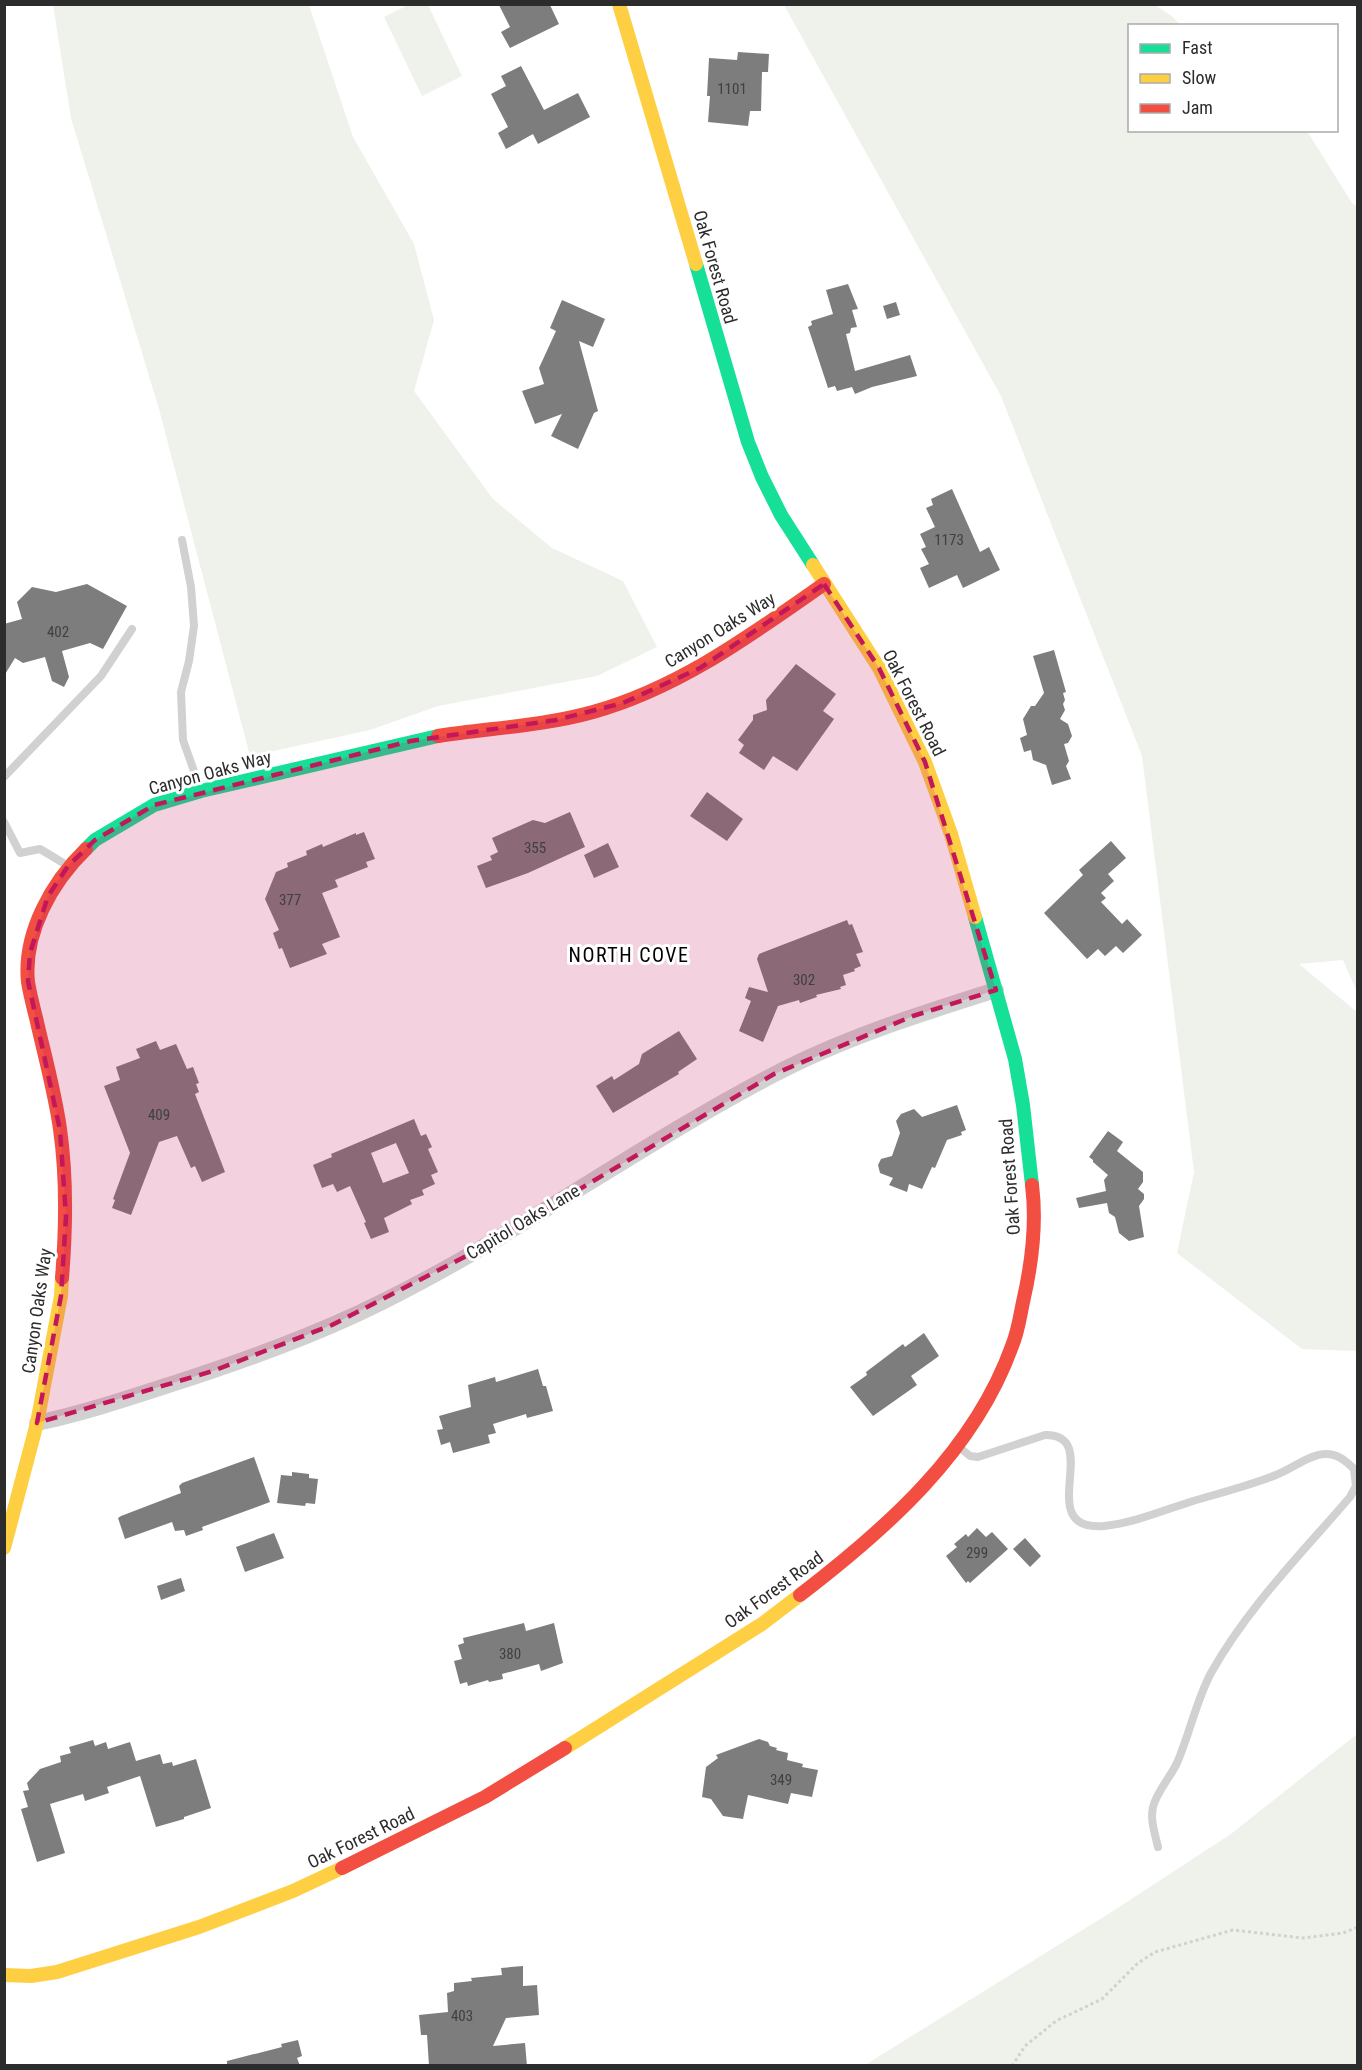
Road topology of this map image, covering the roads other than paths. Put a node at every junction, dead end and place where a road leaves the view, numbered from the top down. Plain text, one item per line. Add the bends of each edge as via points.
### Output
1 (619, 4) edge
2 (182, 540) dead end
3 (824, 584) junction
4 (132, 629) dead end
5 (4, 777) edge
6 (201, 791) junction
7 (4, 822) edge
8 (68, 866) junction
9 (996, 990) junction
10 (37, 1424) junction
11 (958, 1445) junction
12 (4, 1548) edge
13 (1158, 1847) dead end
14 (4, 1975) edge

1 - 3 street, Oak Forest Road via 748,442 781,515
2 - 6 lane via 194,627 181,692 183,740
3 - 6 street, Canyon Oaks Way via 700,668 623,703 555,720 431,736
3 - 9 street, Oak Forest Road via 879,668 925,762 951,834
4 - 5 lane via 101,676
6 - 8 street, Canyon Oaks Way via 154,805 130,818 95,840
7 - 8 lane via 20,853 40,849
8 - 10 street, Canyon Oaks Way via 48,896 36,924 28,981 60,1130 66,1217 61,1296
9 - 10 street, Capitol Oaks Lane via 913,1016 774,1074 470,1254 332,1325 213,1371
9 - 11 street, Oak Forest Road via 1023,1105 1033,1191 1031,1269 1012,1345 993,1391
10 - 12 street, Canyon Oaks Way
11 - 13 lane via 970,1456 978,1457 1045,1435 1062,1438 1072,1456 1068,1496 1073,1515 1095,1526 1132,1520 1264,1479 1318,1455 1336,1455 1354,1469 1356,1486 1350,1497 1249,1615 1211,1673 1177,1763 1153,1804 1152,1822
11 - 14 street, Oak Forest Road via 944,1465 852,1554 762,1624 485,1797 293,1891 199,1927 57,1972

